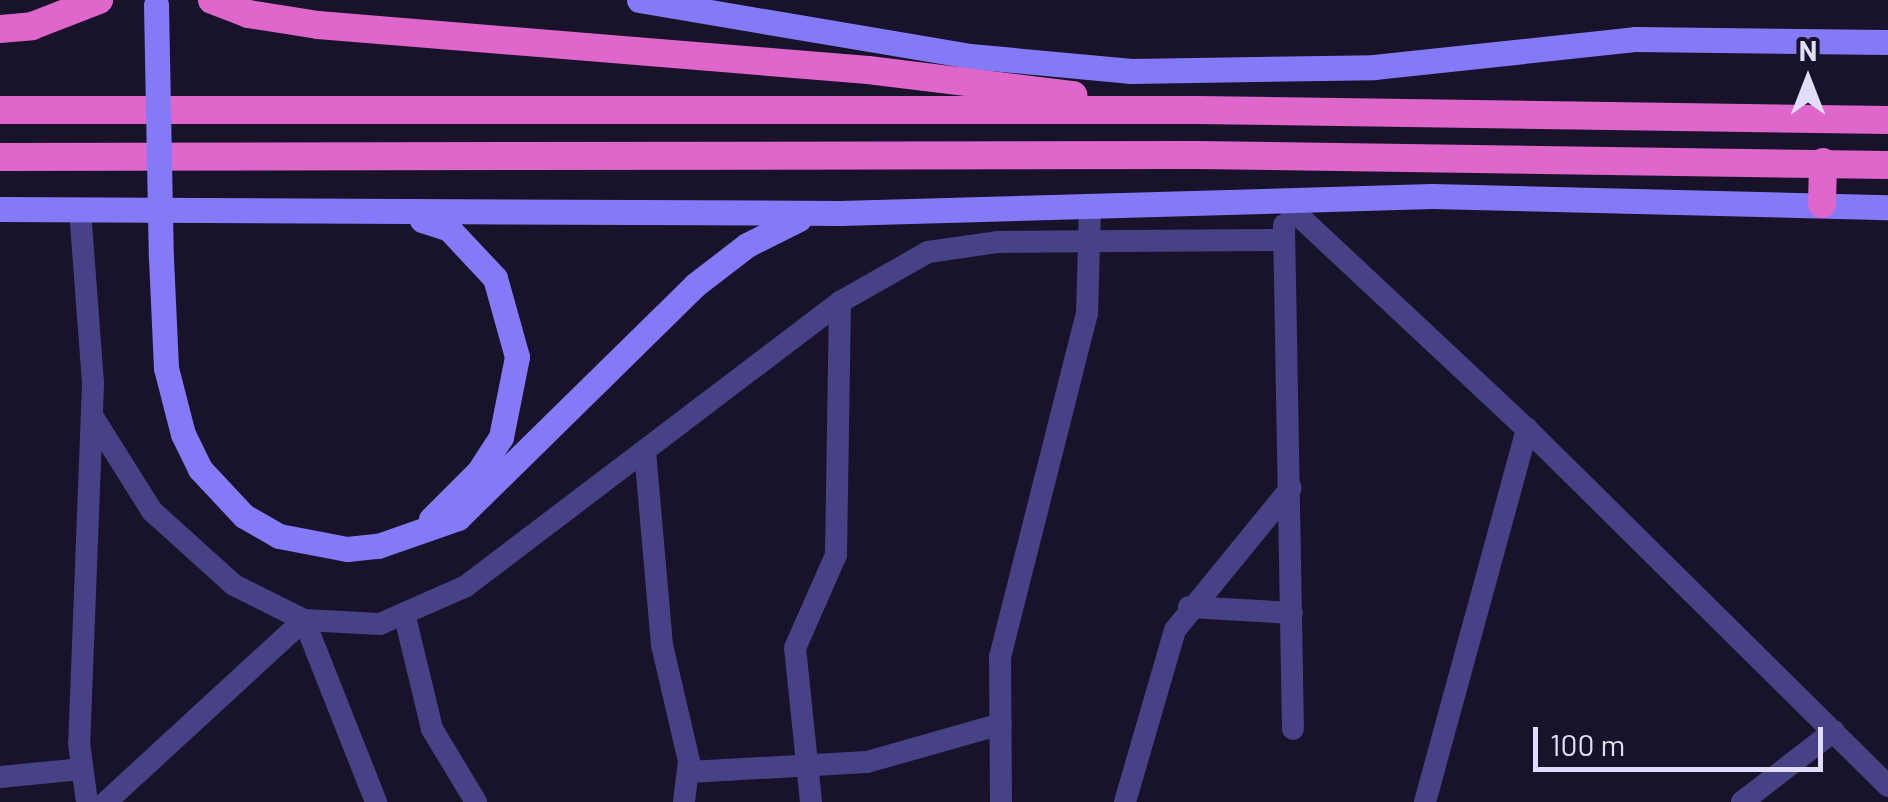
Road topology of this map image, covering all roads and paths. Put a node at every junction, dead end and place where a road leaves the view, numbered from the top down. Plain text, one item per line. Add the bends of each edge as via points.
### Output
1 (99, 0) edge
2 (212, 0) edge
3 (639, 0) edge
4 (156, 2) edge
5 (681, 4) edge
6 (0, 30) edge
7 (1888, 42) edge
8 (0, 110) edge
9 (1197, 110) junction
10 (1888, 120) edge
11 (1196, 155) junction
12 (0, 158) edge
13 (1823, 162) junction
14 (1888, 165) edge
15 (1283, 201) junction
16 (1822, 204) junction
17 (1090, 207) junction
18 (1888, 207) edge
19 (0, 209) edge
20 (80, 210) junction
21 (840, 213) junction
22 (409, 215) junction
23 (1284, 240) junction
24 (1091, 242) junction
25 (840, 302) junction
26 (93, 417) junction
27 (1527, 429) junction
28 (645, 451) junction
29 (1291, 488) junction
30 (407, 537) junction
31 (1189, 607) junction
32 (1292, 612) junction
33 (405, 617) junction
34 (304, 620) junction
35 (1001, 724) junction
36 (1293, 729) dead end
37 (1834, 731) junction
38 (807, 767) junction
39 (81, 769) junction
40 (689, 772) junction
41 (0, 777) edge
42 (1888, 786) edge
43 (88, 802) edge
44 (106, 802) edge
45 (376, 802) edge
46 (476, 802) edge
47 (684, 802) edge
48 (811, 802) edge
49 (1000, 802) edge
50 (1125, 802) edge
51 (1425, 802) edge
52 (1742, 802) edge

1 - 6 highway via 43,23
2 - 9 highway via 248,14 318,26 868,70
3 - 5 main road
4 - 30 main road, bridge via 161,258 173,402 200,469 220,494 278,536 312,546 378,546
5 - 7 main road via 970,56 1164,72 1374,67 1636,39
8 - 9 highway
9 - 10 highway
9 - 11 highway
11 - 12 highway
11 - 13 highway
13 - 14 highway
13 - 16 highway
15 - 16 main road via 1562,196
15 - 17 main road
15 - 23 street
15 - 27 street
16 - 18 main road
17 - 21 main road
17 - 24 street
19 - 20 main road
20 - 22 main road
20 - 26 street
21 - 22 main road
21 - 30 main road via 775,228 720,264 480,500 458,518
22 - 30 main road via 449,230 475,250 510,316 517,356 501,437 456,497
23 - 24 street
23 - 29 street
24 - 25 street via 950,246 907,262
24 - 35 street via 1086,314 1000,657
25 - 28 street
25 - 38 street via 836,555 795,648
26 - 34 street via 129,482 178,538 234,584
26 - 39 street
27 - 37 street
27 - 51 street
28 - 33 street via 466,586
28 - 40 street via 662,645
29 - 31 street
29 - 32 street
31 - 32 street
31 - 50 street via 1164,655
32 - 36 street
33 - 34 street via 355,626
33 - 46 street via 432,729
34 - 44 street
34 - 45 street
35 - 38 street via 894,758
35 - 49 street
37 - 42 street
37 - 52 street
38 - 40 street
38 - 48 street
39 - 41 street
39 - 43 street
40 - 47 street

